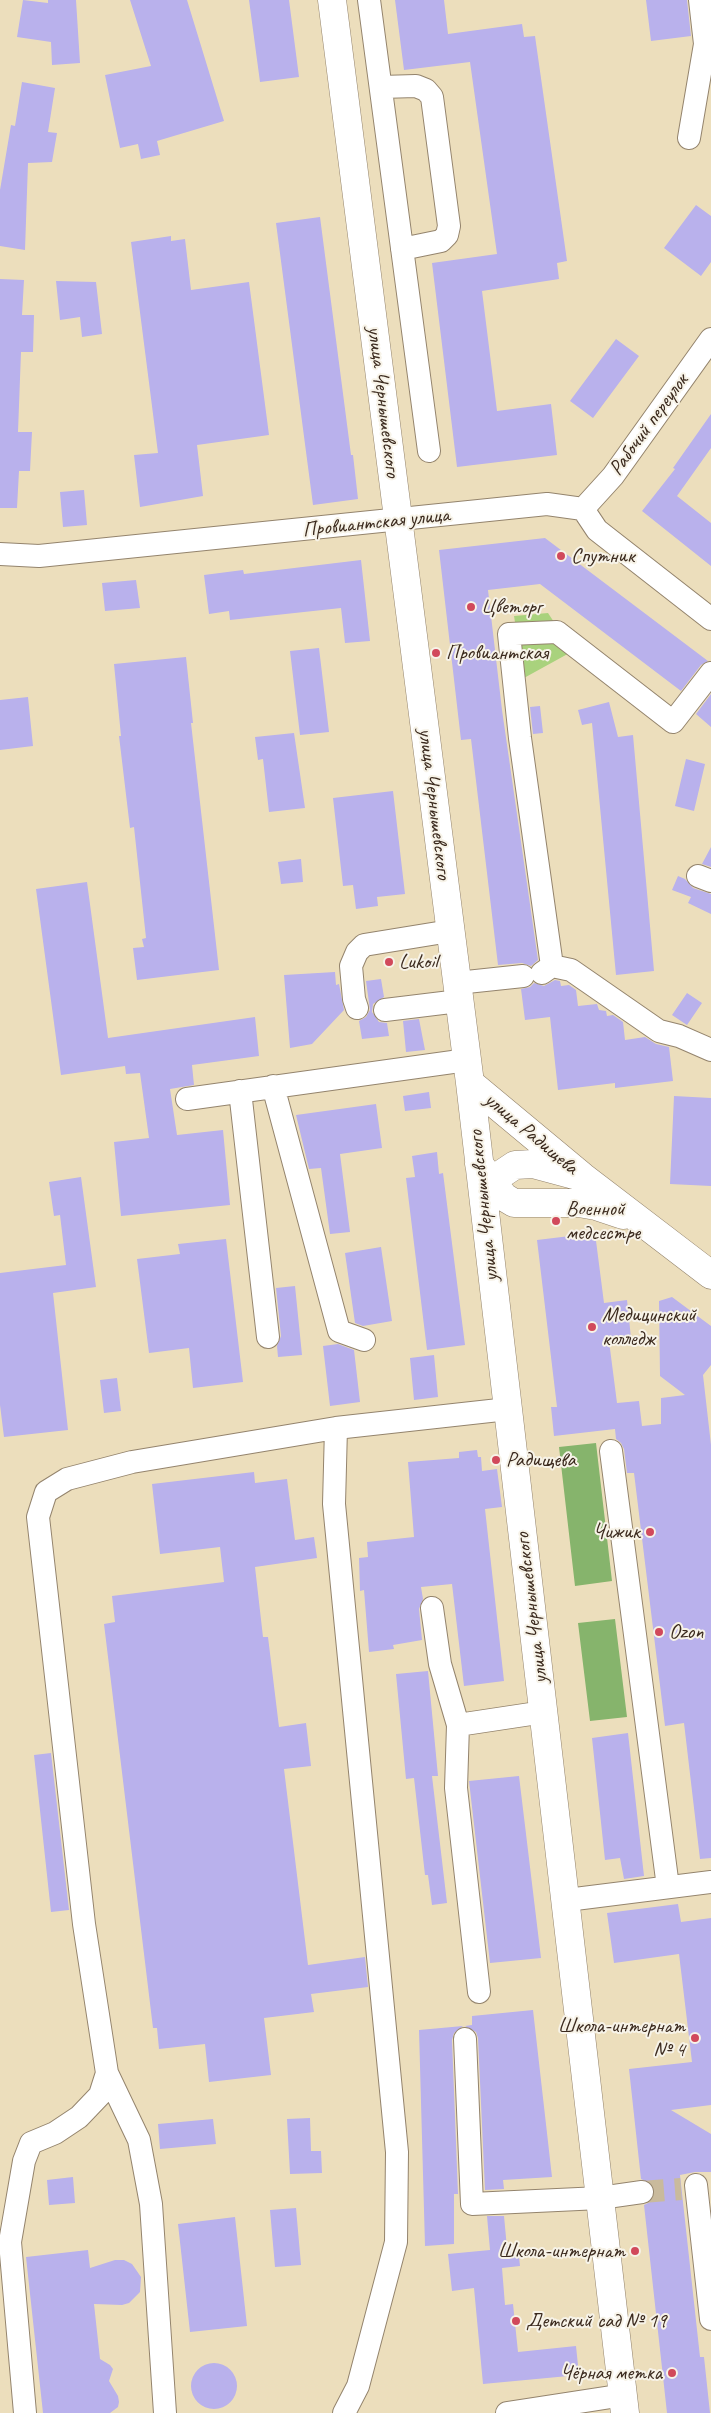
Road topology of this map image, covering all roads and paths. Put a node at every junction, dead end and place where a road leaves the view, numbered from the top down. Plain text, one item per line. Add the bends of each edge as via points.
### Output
1 (332, 0) edge
2 (369, 0) edge
3 (700, 0) edge
4 (381, 87) junction
5 (688, 138) dead end
6 (402, 248) junction
7 (711, 339) edge
8 (429, 452) dead end
9 (583, 509) junction
10 (398, 521) junction
11 (0, 554) edge
12 (711, 619) edge
13 (711, 672) edge
14 (450, 931) junction
15 (539, 971) junction
16 (458, 992) junction
17 (358, 1008) dead end
18 (385, 1010) dead end
19 (711, 1050) edge
20 (469, 1071) junction
21 (273, 1086) junction
22 (240, 1091) junction
23 (188, 1099) dead end
24 (583, 1177) junction
25 (485, 1181) junction
26 (643, 1222) junction
27 (709, 1270) edge
28 (268, 1337) dead end
29 (364, 1340) dead end
30 (508, 1409) junction
31 (336, 1428) junction
32 (611, 1451) dead end
33 (432, 1608) dead end
34 (544, 1712) junction
35 (458, 1725) junction
36 (711, 1882) edge
37 (668, 1887) junction
38 (567, 1900) junction
39 (479, 1992) dead end
40 (465, 2039) dead end
41 (107, 2073) junction
42 (696, 2185) edge
43 (642, 2192) tunnel mouth
44 (600, 2198) junction
45 (5, 2242) edge
46 (711, 2319) edge
47 (624, 2404) edge
48 (25, 2413) edge
49 (165, 2413) edge
50 (344, 2413) edge
51 (508, 2413) edge

1 - 10 main road, улица Чернышевского
2 - 4 street
3 - 5 street via 705,44
4 - 6 street
4 - 6 street via 416,86 432,97 449,226 448,235 441,241
6 - 8 street
7 - 9 street, Рабочий переулок via 613,476
9 - 10 street, Провиантская улица via 547,504
9 - 12 street via 597,530
10 - 11 street, Провиантская улица via 39,556
10 - 14 main road, улица Чернышевского
13 - 15 street via 673,722 557,632 509,634
14 - 16 main road, улица Чернышевского
14 - 17 street via 364,945 357,952 352,966 354,999
15 - 16 street
15 - 19 street via 571,970 659,1032 679,1036
16 - 18 street
16 - 20 main road, улица Чернышевского
20 - 21 street
20 - 24 main road, улица Радищева
20 - 25 main road, улица Чернышевского
21 - 22 street
21 - 29 street via 339,1331
22 - 23 street
22 - 28 street
24 - 25 main road via 521,1163
24 - 26 main road, улица Радищева
25 - 26 main road via 514,1203 588,1205
25 - 30 main road, улица Чернышевского
26 - 27 main road, улица Радищева
30 - 31 street
30 - 34 main road, улица Чернышевского
31 - 41 street via 132,1462 67,1479 46,1492 38,1517 84,1924
31 - 50 street via 334,1504 397,2152 396,2242 358,2386
32 - 37 street
33 - 35 street via 440,1664
34 - 35 street
34 - 38 main road, улица Чернышевского
35 - 39 street via 456,1788
36 - 37 street
37 - 38 street
38 - 44 main road, улица Чернышевского
40 - 44 street via 472,2204
41 - 45 street via 100,2095 79,2117 54,2134 31,2143
41 - 49 street via 139,2140 151,2204
42 - 46 street
43 - 44 street
44 - 47 main road, улица Чернышевского
45 - 48 street
47 - 51 street

